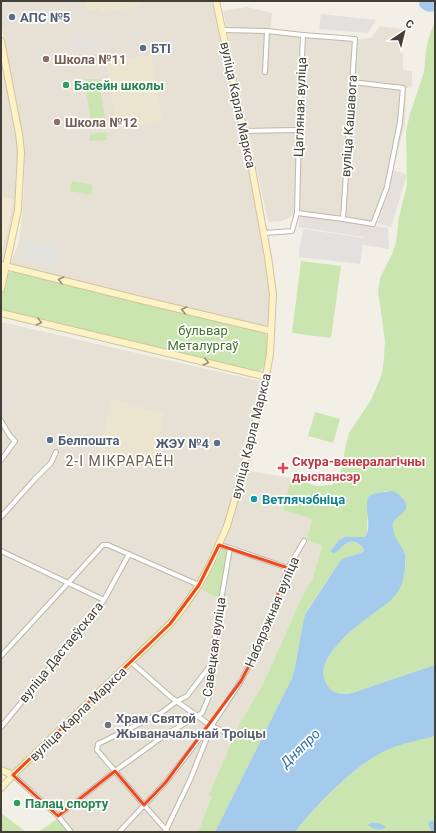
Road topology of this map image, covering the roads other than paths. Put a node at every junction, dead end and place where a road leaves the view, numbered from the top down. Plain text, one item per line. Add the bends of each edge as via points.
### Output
1 (216, 1) edge
2 (222, 30) junction
3 (267, 31) junction
4 (304, 35) junction
5 (1, 41) edge
6 (265, 72) dead end
7 (352, 82) junction
8 (299, 130) junction
9 (244, 131) junction
10 (297, 213) junction
11 (343, 219) junction
12 (264, 233) junction
13 (3, 266) edge
14 (1, 289) edge
15 (1, 313) edge
16 (271, 331) junction
17 (267, 377) junction
18 (1, 421) edge
19 (56, 452) dead end
20 (1, 460) edge
21 (1, 517) edge
22 (304, 542) dead end
23 (219, 545) junction
24 (230, 548) junction
25 (1, 551) edge
26 (129, 554) junction
27 (288, 568) junction
28 (67, 583) junction
29 (199, 585) junction
30 (104, 600) junction
31 (1, 656) edge
32 (213, 661) junction
33 (131, 662) junction
34 (177, 700) junction
35 (198, 715) junction
36 (211, 725) junction
37 (1, 727) edge
38 (231, 735) dead end
39 (1, 770) edge
40 (116, 771) junction
41 (13, 775) junction
42 (1, 788) edge
43 (144, 805) junction
44 (58, 816) junction
45 (166, 831) edge
46 (71, 832) edge
47 (119, 832) edge

1 - 2 main road, вуліца Карла Маркса
2 - 3 street
2 - 9 main road, вуліца Карла Маркса
3 - 4 street
3 - 6 street
4 - 7 street, вуліца Кашавога via 355,39
4 - 8 street, Цагляная вуліца
5 - 13 main road via 21,152 18,210
7 - 11 street, вуліца Кашавога
7 - 11 street via 403,88 400,122 387,187 373,224
8 - 9 street
8 - 10 street, Цагляная вуліца
9 - 12 main road, вуліца Карла Маркса
10 - 11 street
10 - 12 street, Цагляная вуліца via 292,231
12 - 16 main road, вуліца Карла Маркса via 273,294
13 - 14 main road
16 -> 13 main road
15 -> 17 main road
16 - 17 main road, вуліца Карла Маркса
17 - 23 main road, вуліца Карла Маркса via 234,506
18 - 20 street via 15,441
19 - 21 street via 51,463
22 - 27 street, Набярэжная вуліца
23 - 24 street
23 - 29 main road, вуліца Карла Маркса
24 - 27 street
24 - 32 street, Савецкая вуліца
25 - 28 street
26 - 28 street via 103,545
26 - 29 street
26 - 30 street, вуліца Дастаеўскага
27 - 36 street, Набярэжная вуліца via 266,632 241,681
28 - 30 street
28 - 31 street
29 - 33 main road, вуліца Карла Маркса via 170,624
30 - 37 street, вуліца Дастаеўскага
32 - 34 street via 187,696
32 - 35 street, Савецкая вуліца via 210,694 204,710
33 - 34 street
33 - 41 main road, вуліца Карла Маркса
34 - 35 street
34 - 40 street via 161,712 98,744 97,750
35 - 36 street
35 - 40 street, Савецкая вуліца via 165,735
36 - 38 street
36 - 43 street via 166,782
36 - 45 street, Набярэжная вуліца via 190,780
39 - 41 main road
40 - 43 street
40 - 44 street, Савецкая вуліца
41 - 42 main road, вуліца Карла Маркса
41 - 44 street
43 - 45 street
43 - 47 street
44 - 46 street

